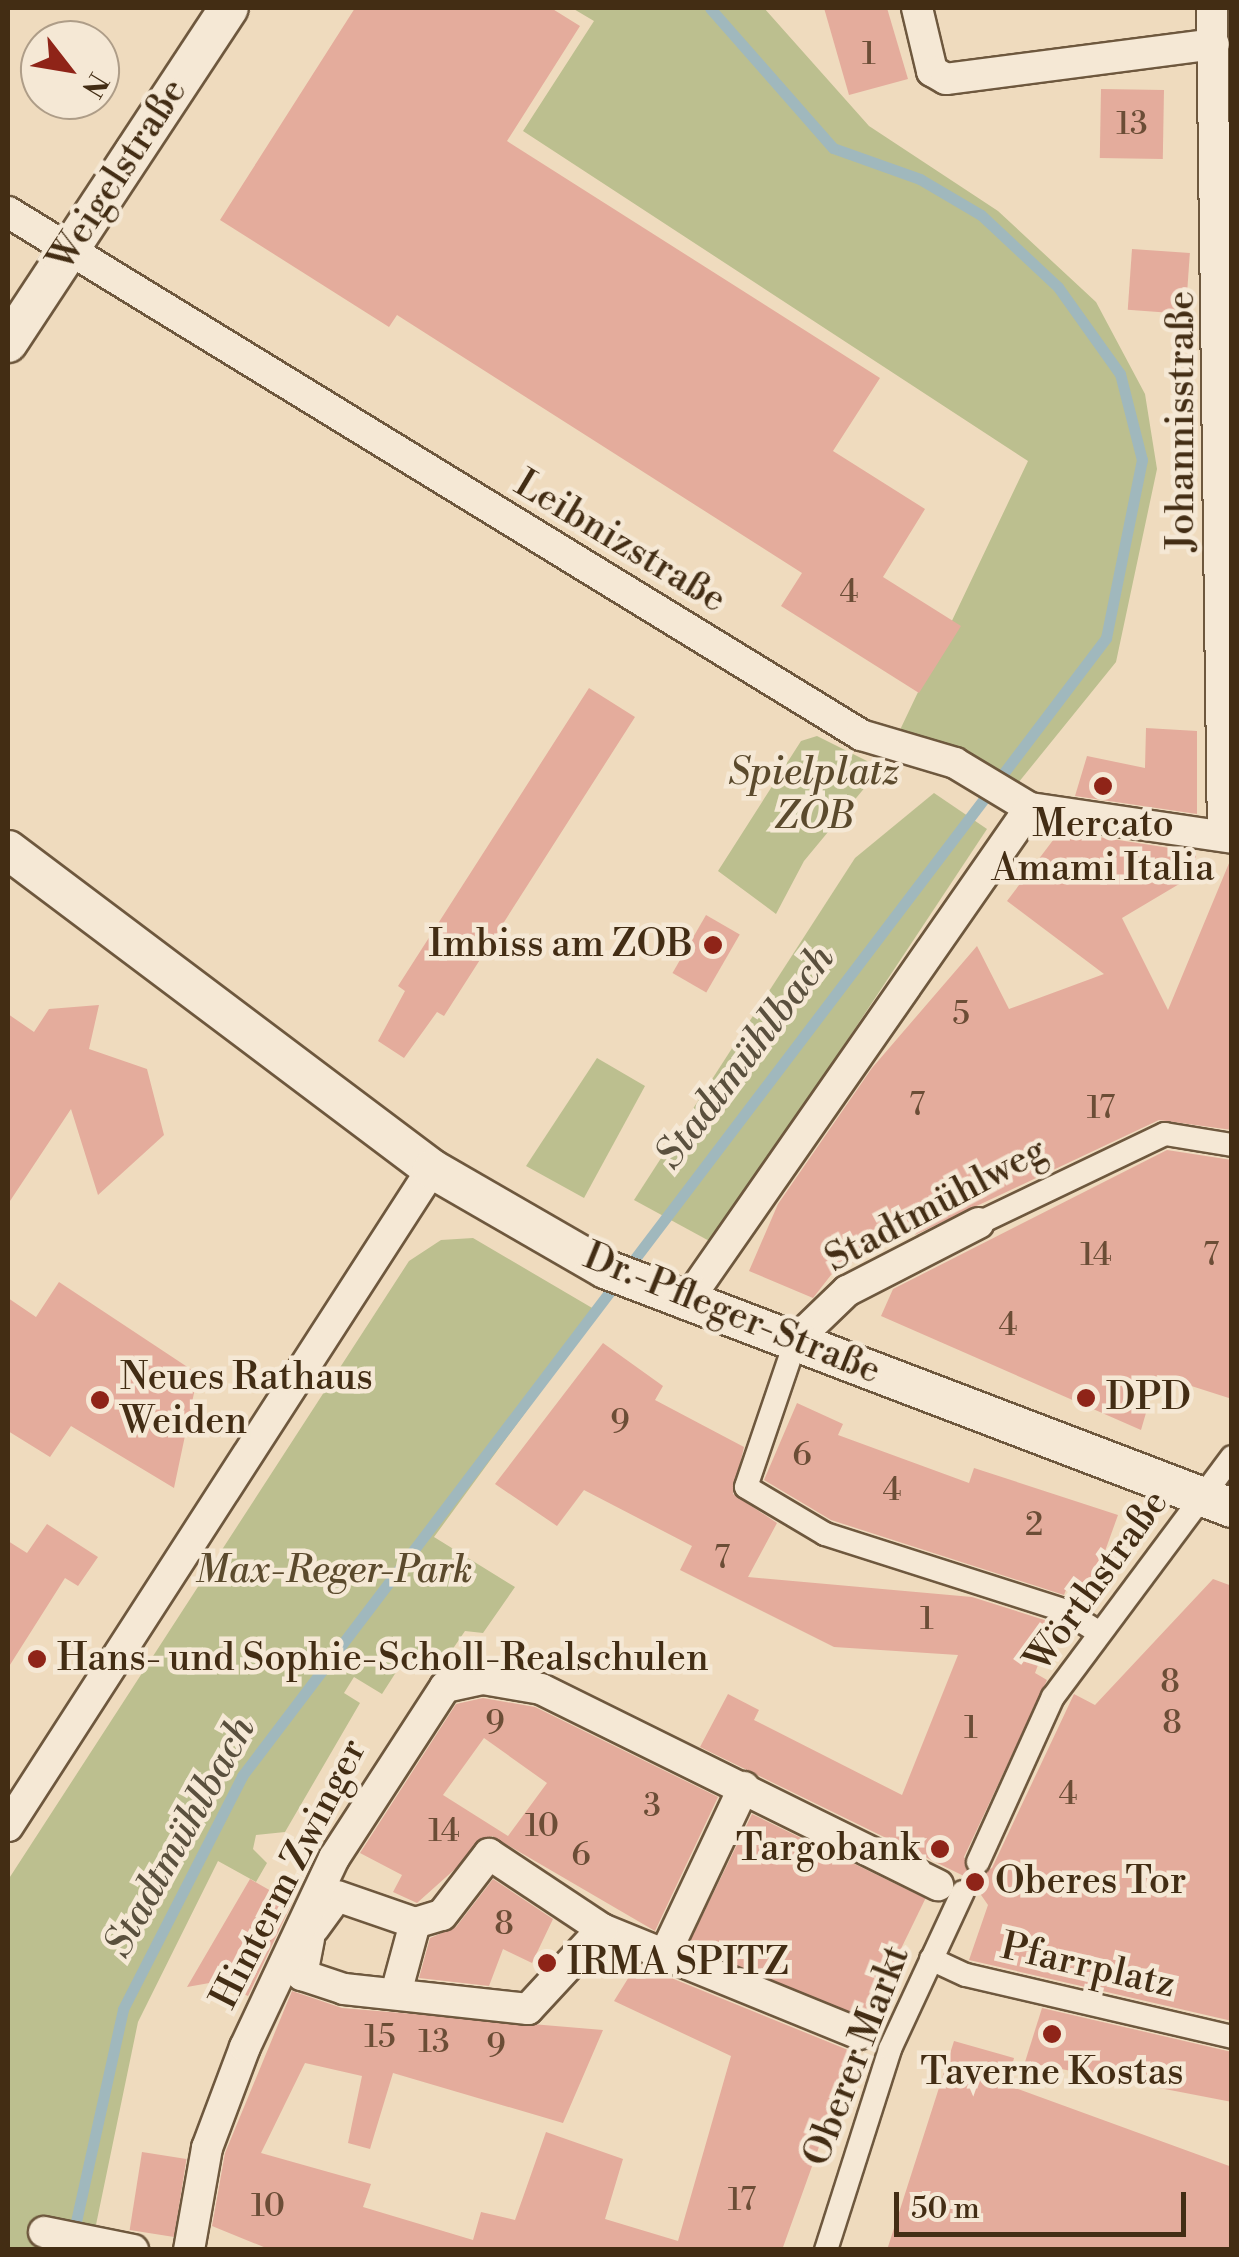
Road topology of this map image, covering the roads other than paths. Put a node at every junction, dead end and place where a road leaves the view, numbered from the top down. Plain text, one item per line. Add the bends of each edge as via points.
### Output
1 (229, 8) edge
2 (917, 8) edge
3 (1212, 8) edge
4 (1214, 44) junction
5 (8, 212) edge
6 (68, 252) junction
7 (8, 343) edge
8 (1030, 808) junction
9 (1228, 837) edge
10 (8, 850) edge
11 (1232, 1146) edge
12 (432, 1169) junction
13 (979, 1223) joint
14 (686, 1304) junction
15 (796, 1340) junction
16 (1232, 1457) edge
17 (1217, 1502) edge
18 (1096, 1630) junction
19 (744, 1787) junction
20 (8, 1826) edge
21 (978, 1862) dead end
22 (954, 1892) joint
23 (415, 1923) junction
24 (602, 1929) junction
25 (306, 1931) junction
26 (664, 1956) junction
27 (931, 1958) junction
28 (396, 1992) junction
29 (858, 2034) joint
30 (1232, 2037) edge
31 (890, 2049) junction
32 (64, 2238) dead end
33 (133, 2250) edge
34 (189, 2250) edge
35 (826, 2250) edge

1 - 6 street, Weigelstraße
2 - 4 street via 932,70 946,79
3 - 4 street, Johannisstraße
4 - 9 street, Johannisstraße
5 - 6 street, Leibnizstraße
6 - 7 street, Weigelstraße
6 - 8 street, Leibnizstraße via 861,735 954,764
8 - 9 street, Leibnizstraße
8 - 14 street
10 - 12 street, Dr.-Pfleger-Straße
11 - 13 street, Stadtmühlweg via 1165,1134
12 - 14 street, Dr.-Pfleger-Straße via 606,1269
12 - 20 street
13 - 15 street, Stadtmühlweg via 847,1291
14 - 15 street, Dr.-Pfleger-Straße
15 - 17 street, Dr.-Pfleger-Straße
15 - 18 street, Stadtmühlweg via 746,1486 825,1534 1063,1610
16 - 17 street, Wörthstraße
17 - 18 street, Wörthstraße
18 - 21 street, Wörthstraße via 1053,1696
19 - 22 street, Hinterm Zwinger
19 - 25 street, Hinterm Zwinger via 541,1689 484,1678 445,1687 382,1773
19 - 26 street
22 - 27 street, Oberer Markt
23 - 24 street via 442,1916 489,1854
23 - 25 street via 337,1896
23 - 28 street
24 - 26 street
24 - 28 street via 528,2009
25 - 28 street via 302,1975
25 - 34 street, Hinterm Zwinger via 226,2090
26 - 29 street
27 - 30 street, Pfarrplatz via 966,1975
27 - 31 street, Oberer Markt
29 - 31 street
31 - 35 street, Oberer Markt
32 - 33 street

